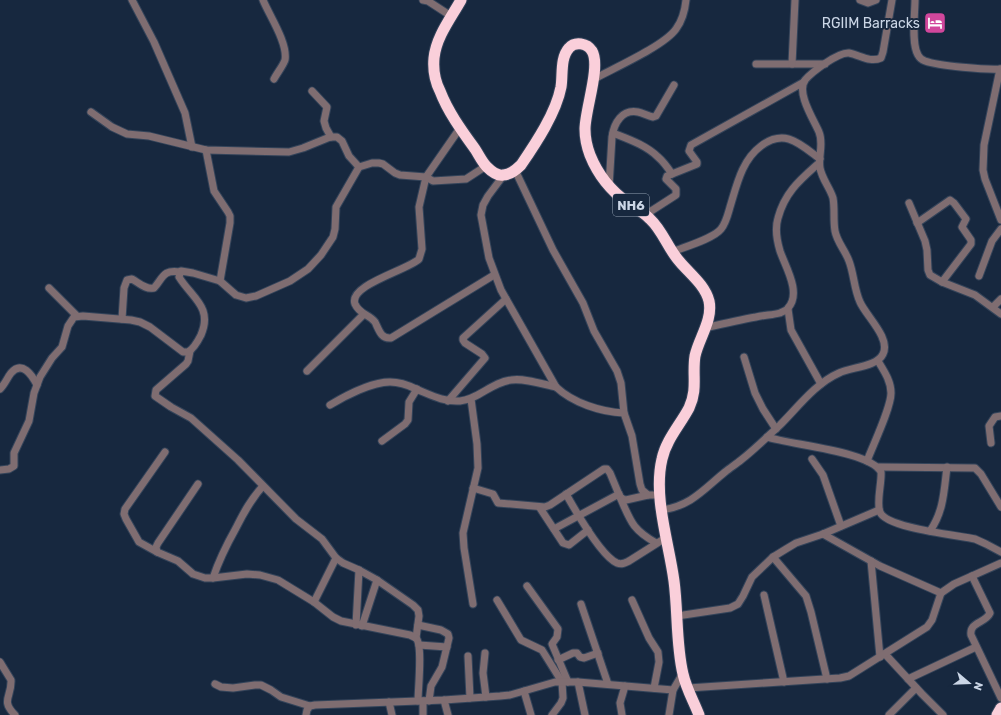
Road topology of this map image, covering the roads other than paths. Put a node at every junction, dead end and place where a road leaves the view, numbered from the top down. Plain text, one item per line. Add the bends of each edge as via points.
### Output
1 (132, 0) edge
2 (263, 0) edge
3 (423, 0) edge
4 (461, 0) edge
5 (686, 0) edge
6 (795, 0) edge
7 (860, 0) edge
8 (876, 0) edge
9 (892, 0) edge
10 (915, 0) edge
11 (451, 16) junction
12 (756, 64) dead end
13 (792, 64) junction
14 (825, 64) junction
15 (1000, 69) edge
16 (594, 78) junction
17 (274, 79) dead end
18 (804, 82) junction
19 (674, 85) dead end
20 (312, 91) dead end
21 (91, 112) dead end
22 (460, 128) junction
23 (613, 133) junction
24 (332, 136) junction
25 (192, 147) junction
26 (206, 150) junction
27 (820, 161) junction
28 (486, 166) junction
29 (359, 167) junction
30 (515, 170) junction
31 (672, 174) junction
32 (503, 176) junction
33 (426, 178) junction
34 (609, 187) junction
35 (909, 203) dead end
36 (646, 215) junction
37 (1001, 220) edge
38 (917, 223) junction
39 (1001, 229) edge
40 (672, 252) junction
41 (180, 272) junction
42 (494, 274) junction
43 (979, 276) dead end
44 (220, 281) junction
45 (942, 282) junction
46 (50, 288) dead end
47 (506, 299) junction
48 (1001, 299) edge
49 (993, 307) junction
50 (788, 309) junction
51 (1001, 314) edge
52 (363, 315) junction
53 (77, 316) junction
54 (122, 320) junction
55 (705, 328) junction
56 (190, 351) junction
57 (744, 357) dead end
58 (878, 361) junction
59 (307, 371) dead end
60 (821, 384) junction
61 (37, 385) junction
62 (556, 387) junction
63 (0, 389) edge
64 (416, 389) junction
65 (471, 399) junction
66 (448, 401) junction
67 (330, 405) dead end
68 (624, 413) junction
69 (1001, 416) edge
70 (776, 428) junction
71 (767, 437) junction
72 (382, 441) dead end
73 (991, 443) dead end
74 (164, 452) dead end
75 (812, 459) dead end
76 (867, 461) junction
77 (879, 467) junction
78 (947, 467) junction
79 (0, 470) edge
80 (198, 484) dead end
81 (263, 486) junction
82 (473, 488) junction
83 (566, 494) junction
84 (620, 495) junction
85 (648, 495) junction
86 (660, 495) junction
87 (1001, 507) edge
88 (540, 508) junction
89 (662, 510) junction
90 (879, 510) junction
91 (578, 515) junction
92 (841, 526) junction
93 (554, 529) junction
94 (588, 530) junction
95 (930, 531) junction
96 (823, 534) junction
97 (667, 537) junction
98 (656, 544) junction
99 (157, 552) junction
100 (1001, 552) edge
101 (773, 557) junction
102 (336, 558) junction
103 (871, 561) junction
104 (1001, 563) edge
105 (359, 570) junction
106 (972, 576) junction
107 (213, 578) junction
108 (377, 580) junction
109 (527, 586) dead end
110 (941, 593) junction
111 (764, 595) dead end
112 (497, 600) dead end
113 (632, 600) dead end
114 (314, 602) junction
115 (473, 604) dead end
116 (581, 604) dead end
117 (677, 616) junction
118 (359, 625) junction
119 (418, 625) junction
120 (418, 642) junction
121 (447, 647) junction
122 (976, 647) junction
123 (485, 653) dead end
124 (598, 653) junction
125 (882, 655) junction
126 (468, 656) dead end
127 (558, 660) junction
128 (1, 667) edge
129 (683, 673) junction
130 (827, 679) junction
131 (908, 679) junction
132 (565, 682) junction
133 (578, 682) junction
134 (784, 682) junction
135 (215, 684) dead end
136 (608, 684) junction
137 (625, 686) junction
138 (654, 688) junction
139 (688, 688) junction
140 (916, 688) junction
141 (673, 690) junction
142 (524, 691) junction
143 (486, 697) junction
144 (470, 698) junction
145 (1001, 698) edge
146 (444, 700) junction
147 (423, 701) junction
148 (389, 702) junction
149 (310, 706) junction
150 (1001, 708) edge
151 (15, 715) edge
152 (306, 715) edge
153 (392, 715) edge
154 (423, 715) edge
155 (448, 715) edge
156 (532, 715) edge
157 (552, 715) edge
158 (585, 715) edge
159 (622, 715) edge
160 (669, 715) edge
161 (701, 715) edge
162 (889, 715) edge
163 (943, 715) edge
164 (997, 715) edge

1 - 25 street via 154,42 185,113
2 - 17 street via 278,29 284,51 285,60
3 - 11 street
4 - 11 highway
5 - 16 street via 682,18 668,38
6 - 13 street
7 - 8 street
9 - 14 street via 881,58 875,61 844,53
10 - 15 street via 915,46 923,60 954,66
11 - 22 highway via 437,46 434,69 440,92
12 - 13 street
13 - 14 street
14 - 18 street via 810,74
15 - 37 street via 984,145 983,170
16 - 30 highway, NH6 via 593,53 589,48 574,44 563,61 562,83 556,104 527,156
16 - 34 highway, NH6 via 586,125 587,142 595,166
18 - 27 street via 804,99 821,139
18 - 31 street via 691,145 689,151 697,164
19 - 23 street via 656,116 636,112 625,114 616,122
20 - 24 street via 327,107 324,121
21 - 25 street via 120,132
22 - 28 highway
22 - 33 street
23 - 31 street via 653,152
23 - 34 street
24 - 26 street via 289,152
24 - 29 street via 340,138 349,156
25 - 26 street
26 - 44 street via 214,191 230,216 230,230
27 - 40 street via 796,141 785,137 776,137 766,142 755,151 739,176 727,220 722,228 711,236
27 - 50 street via 795,184 778,219 776,231 779,250 793,288 792,301
27 - 58 street via 820,170 833,200 838,241 848,260 860,303 874,322 885,345 884,354
28 - 32 highway
28 - 33 street via 466,179 433,181
29 - 33 street via 379,163 400,175
29 - 44 street via 336,207 333,237 308,269 290,281 246,298 236,295
30 - 32 highway, NH6
30 - 68 street via 553,250 617,372 621,383
31 - 36 street via 666,179 676,189 676,195
32 - 42 street via 488,196 481,215
33 - 52 street via 419,207 421,255 416,262 367,285 357,293 355,304
34 - 36 highway, NH6 via 628,204
35 - 38 street
36 - 40 highway, NH6
38 - 45 street via 927,250 930,275
38 - 45 street via 950,200 964,214 966,219 962,227 971,244
39 - 43 street via 992,241
40 - 55 highway, NH6 via 707,295 709,313
41 - 44 street
41 - 54 street via 167,272 151,289 132,279 127,280
41 - 56 street via 179,277 198,299 204,312 203,329
42 - 47 street
42 - 52 street via 391,338 382,336 374,321
45 - 49 street via 975,295
46 - 53 street
47 - 62 street
47 - 66 street via 464,335 465,343 485,358
48 - 49 street
49 - 51 street
50 - 55 street via 780,313
50 - 60 street via 791,330
52 - 59 street
53 - 54 street
53 - 61 street via 71,319 62,347 52,358
54 - 56 street via 140,322 183,352
55 - 86 highway, NH6 via 695,356 692,400 662,456
56 - 81 street via 186,364 156,390 155,396 191,418
57 - 70 street via 756,397
58 - 60 street via 841,372
58 - 76 street via 889,379 891,393
60 - 70 street
61 - 63 street via 28,371 17,369
61 - 79 street via 29,420 14,453 14,466
62 - 65 street via 510,380
62 - 68 street via 575,401
64 - 66 street
64 - 67 street via 389,382 364,388
64 - 72 street via 409,402 406,424
65 - 66 street
65 - 82 street via 478,457
68 - 85 street via 632,436 640,484
69 - 73 street via 995,417 989,426
70 - 71 street
71 - 76 street via 832,450
71 - 89 street via 695,498 679,506
74 - 99 street via 124,514 139,542
75 - 92 street via 823,475
76 - 77 street
77 - 78 street
77 - 90 street via 882,479
78 - 87 street via 970,467 979,470
78 - 95 street via 941,510
80 - 99 street via 158,543
81 - 102 street via 296,519 322,539
81 - 107 street via 243,513 219,560
82 - 88 street via 493,494 498,503
82 - 115 street via 463,533
83 - 84 street via 604,469 610,473
83 - 88 street via 550,506
83 - 91 street
84 - 85 street via 626,500
84 - 91 street
84 - 98 street via 636,529
85 - 86 street
86 - 89 highway, NH6
88 - 93 street
89 - 97 highway, NH6
90 - 92 street
90 - 95 street via 889,521
91 - 93 street
91 - 94 street
92 - 96 street
93 - 94 street via 563,543 568,545
94 - 98 street via 597,544 618,564 624,564
95 - 100 street via 975,540
96 - 101 street via 796,543
96 - 103 street
97 - 98 street
97 - 117 highway, NH6
99 - 107 street via 172,558 199,577
101 - 117 street via 752,577 738,604 730,608
101 - 130 street via 806,596
102 - 105 street
102 - 114 street
103 - 110 street
103 - 125 street
104 - 106 street
105 - 108 street
105 - 118 street
106 - 110 street
106 - 122 street via 990,613 972,626 971,636
107 - 114 street via 260,575 278,580
108 - 118 street
108 - 119 street via 418,610
109 - 127 street via 558,630 559,633 552,644
110 - 125 street via 927,627
111 - 134 street
112 - 132 street via 520,640 542,650
113 - 138 street via 648,638 658,652 659,662
114 - 118 street via 333,617
116 - 124 street
117 - 129 highway, NH6
118 - 120 street via 410,635
119 - 120 street
119 - 121 street via 446,632 449,638
120 - 121 street
120 - 147 street
121 - 147 street via 442,667
122 - 131 street
122 - 145 street
123 - 143 street via 483,672
124 - 127 street via 584,658 573,653
124 - 136 street
125 - 130 street via 849,676
125 - 131 street
126 - 144 street
127 - 132 street
128 - 151 street via 11,682 4,702
129 - 139 highway, NH6
129 - 141 street
130 - 134 street
131 - 140 street
132 - 133 street
132 - 142 street via 555,682
132 - 157 street via 563,698
133 - 136 street
133 - 158 street
134 - 139 street
135 - 149 street via 233,688 261,685 281,696
136 - 137 street
137 - 138 street
137 - 159 street via 620,704
138 - 141 street
139 - 161 highway, NH6
140 - 162 street
140 - 163 street
141 - 160 street
142 - 143 street
142 - 156 street
143 - 144 street
144 - 146 street
146 - 147 street
146 - 155 street
147 - 148 street
147 - 154 street
148 - 149 street
148 - 153 street
149 - 152 street
150 - 164 highway

